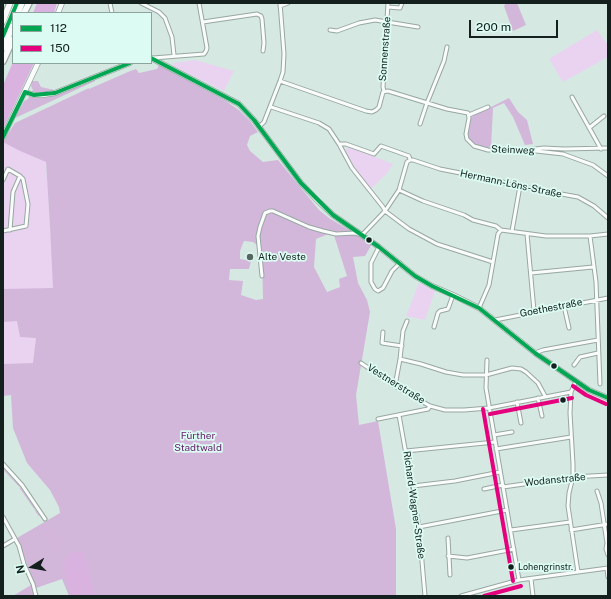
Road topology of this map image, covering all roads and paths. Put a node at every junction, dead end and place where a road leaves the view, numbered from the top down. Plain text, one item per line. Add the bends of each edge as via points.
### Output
1 (10, 3) edge
2 (29, 3) edge
3 (142, 3) edge
4 (199, 3) edge
5 (288, 3) edge
6 (388, 3) edge
7 (402, 3) edge
8 (280, 4) edge
9 (388, 7) junction
10 (24, 12) edge
11 (12, 15) edge
12 (3, 21) edge
13 (203, 22) junction
14 (388, 22) junction
15 (418, 27) dead end
16 (12, 28) edge
17 (330, 30) dead end
18 (3, 36) edge
19 (12, 41) edge
20 (448, 47) dead end
21 (3, 48) edge
22 (263, 51) dead end
23 (174, 55) junction
24 (152, 58) edge
25 (3, 61) edge
26 (38, 64) edge
27 (128, 64) edge
28 (280, 82) junction
29 (384, 91) junction
30 (25, 92) junction
31 (572, 97) dead end
32 (427, 103) junction
33 (271, 106) junction
34 (488, 107) dead end
35 (469, 114) junction
36 (604, 116) dead end
37 (420, 124) dead end
38 (260, 127) junction
39 (589, 128) junction
40 (3, 137) edge
41 (339, 144) junction
42 (601, 148) junction
43 (608, 148) edge
44 (534, 149) junction
45 (564, 149) junction
46 (563, 154) junction
47 (409, 158) junction
48 (20, 176) junction
49 (608, 176) edge
50 (3, 180) edge
51 (520, 186) junction
52 (399, 190) junction
53 (385, 211) junction
54 (608, 218) edge
55 (10, 230) junction
56 (501, 230) junction
57 (3, 231) edge
58 (512, 232) junction
59 (527, 234) junction
60 (608, 234) edge
61 (362, 235) junction
62 (590, 236) junction
63 (379, 247) junction
64 (493, 262) junction
65 (400, 263) junction
66 (594, 268) junction
67 (531, 273) junction
68 (262, 276) dead end
69 (453, 295) junction
70 (608, 298) edge
71 (597, 299) junction
72 (564, 306) junction
73 (479, 308) junction
74 (534, 311) junction
75 (495, 320) junction
76 (407, 321) dead end
77 (434, 327) dead end
78 (569, 328) dead end
79 (383, 332) dead end
80 (598, 340) junction
81 (402, 346) junction
82 (535, 353) junction
83 (598, 353) junction
84 (400, 359) junction
85 (487, 360) dead end
86 (361, 363) dead end
87 (574, 365) dead end
88 (486, 375) junction
89 (576, 381) junction
90 (600, 384) dead end
91 (395, 386) junction
92 (571, 392) junction
93 (545, 396) junction
94 (538, 398) junction
95 (608, 398) edge
96 (517, 402) junction
97 (430, 406) junction
98 (489, 408) junction
99 (399, 415) junction
100 (542, 416) dead end
101 (378, 419) dead end
102 (521, 423) dead end
103 (512, 432) dead end
104 (494, 435) junction
105 (571, 437) junction
106 (495, 442) junction
107 (496, 449) junction
108 (406, 451) junction
109 (3, 464) edge
110 (500, 472) junction
111 (608, 476) edge
112 (573, 477) junction
113 (413, 486) junction
114 (503, 486) junction
115 (484, 489) dead end
116 (597, 491) dead end
117 (507, 510) junction
118 (3, 517) edge
119 (45, 519) dead end
120 (570, 522) junction
121 (606, 525) edge
122 (419, 526) junction
123 (510, 530) junction
124 (571, 530) junction
125 (15, 538) junction
126 (448, 538) dead end
127 (3, 546) edge
128 (514, 549) junction
129 (608, 555) edge
130 (448, 556) junction
131 (608, 569) edge
132 (578, 572) junction
133 (450, 575) dead end
134 (608, 577) edge
135 (531, 579) junction
136 (519, 580) junction
137 (36, 596) edge
138 (425, 596) edge
139 (463, 596) edge
140 (533, 596) edge

1 - 12 highway
2 - 10 highway
3 - 23 street via 165,18 172,37
4 - 13 street
5 - 8 street
6 - 9 street, Sonnenstraße
7 - 9 street, Sonnenstraße via 400,8
8 - 28 street via 284,62
9 - 14 street, Sonnenstraße
11 - 18 highway
13 - 22 street via 257,14 261,16
13 - 23 street via 207,48 204,54
14 - 15 street
14 - 17 street via 375,20 337,31
14 - 29 street, Sonnenstraße
16 - 21 highway
19 - 25 highway
20 - 32 street
23 - 24 street
24 - 38 main road via 226,96 244,108
26 - 30 main road
27 - 30 main road via 55,93 42,95
28 - 29 street via 372,112 379,107
28 - 33 street
29 - 32 street
30 - 40 main road
31 - 39 street
32 - 35 street
32 - 37 street
33 - 38 street
33 - 41 street via 325,126
34 - 35 street
35 - 44 street, Steinweg via 466,134 474,146 488,150
36 - 39 street
38 - 61 main road via 301,183 316,199 333,215
39 - 42 street
41 - 47 street, Hermann-Löns-Straße via 374,154 381,146
41 - 53 street via 352,168
42 - 43 street
42 - 45 street
44 - 45 street
44 - 46 street, Steinweg
45 - 46 street
46 - 49 street, Steinweg via 593,166
47 - 51 street, Hermann-Löns-Straße via 440,169
47 - 52 street
48 - 50 street via 8,169
48 - 55 street via 13,192
48 - 55 street via 23,179 28,204 26,226
51 - 54 street, Hermann-Löns-Straße via 578,198 594,206
51 - 58 street
52 - 53 street
52 - 56 street
53 - 61 street
53 - 64 street via 409,229 437,244
55 - 57 street
56 - 58 street
56 - 64 street
58 - 59 street
59 - 62 street
59 - 67 street
60 - 62 street
61 - 63 main road
61 - 68 street via 336,234 309,227 270,211 265,213 258,236
62 - 66 street
63 - 65 main road
63 - 65 street via 371,262 374,289 378,291 383,288 392,271
64 - 73 street via 489,285
65 - 69 main road via 415,276
66 - 67 street
66 - 71 street
67 - 74 street
69 - 73 main road
69 - 77 street via 448,309 438,313
70 - 71 street, Goethestraße
71 - 72 street, Goethestraße
71 - 80 street
72 - 74 street, Goethestraße
72 - 78 street
73 - 75 main road
74 - 75 street, Goethestraße
75 - 82 main road
76 - 81 street
79 - 81 street via 382,343
80 - 82 street
80 - 83 street
81 - 84 street
82 - 89 main road
83 - 87 street via 580,356
83 - 90 street
84 - 88 street via 446,372
84 - 91 street
85 - 88 street
86 - 91 street, Vestnerstraße
88 - 93 street via 512,368 520,369 538,383
88 - 98 street
89 - 92 street
89 - 95 main road
91 - 97 street, Vestnerstraße
92 - 93 street, Vestnerstraße
92 - 105 street
93 - 94 street, Vestnerstraße
94 - 96 street, Vestnerstraße
94 - 100 street
96 - 98 street, Vestnerstraße
96 - 102 street
97 - 98 street, Vestnerstraße via 445,410
97 - 99 street, Vestnerstraße via 428,409
98 - 104 street
99 - 101 street, Vestnerstraße
99 - 108 street, Richard-Wagner-Straße
103 - 104 street
104 - 106 street
105 - 107 street
105 - 112 street
106 - 107 street
106 - 108 street
107 - 110 street
108 - 113 street, Richard-Wagner-Straße
109 - 119 street via 22,485
110 - 113 street
110 - 114 street
111 - 112 street, Wodanstraße
112 - 114 street, Wodanstraße
112 - 120 street via 568,506
113 - 122 street, Richard-Wagner-Straße
114 - 115 street, Wodanstraße
114 - 117 street
116 - 121 street
117 - 122 street
117 - 123 street
118 - 125 street
120 - 123 street
120 - 124 street
121 - 124 street
121 - 129 street
122 - 138 street, Richard-Wagner-Straße
123 - 128 street
124 - 132 street
125 - 127 street
125 - 137 street
126 - 130 street
128 - 130 street via 467,558
128 - 136 street
130 - 133 street
131 - 132 street
131 - 134 street
132 - 135 street
135 - 136 street
135 - 140 street
136 - 139 street

